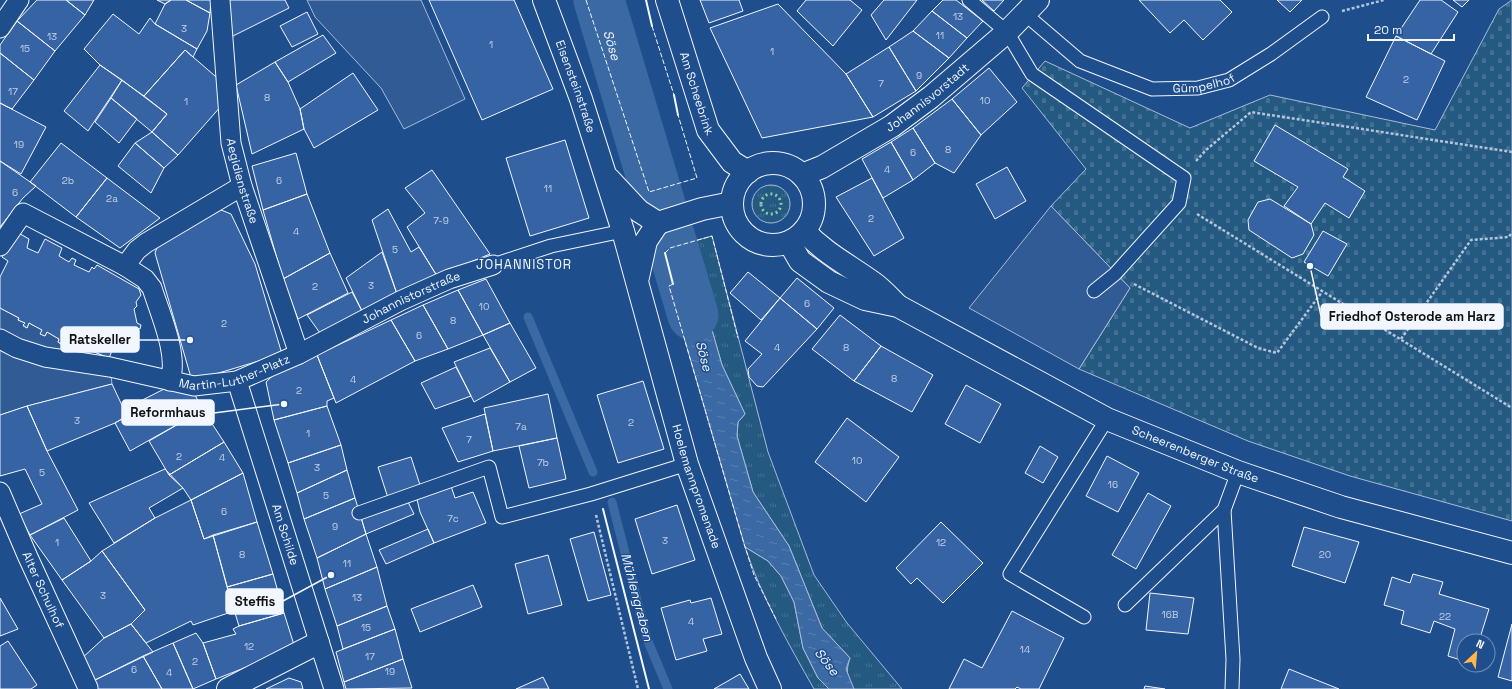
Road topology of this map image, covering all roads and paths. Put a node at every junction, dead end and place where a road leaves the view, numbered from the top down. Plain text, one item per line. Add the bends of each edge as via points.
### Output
1 (19, 0) edge
2 (220, 0) edge
3 (544, 0) edge
4 (667, 0) edge
5 (969, 0) edge
6 (1384, 0) edge
7 (1032, 7) edge
8 (1322, 16) joint
9 (0, 28) edge
10 (1007, 32) junction
11 (1512, 152) edge
12 (748, 172) junction
13 (604, 174) junction
14 (802, 175) junction
15 (1184, 178) junction
16 (242, 186) junction
17 (732, 203) junction
18 (1179, 203) junction
19 (658, 223) junction
20 (623, 231) junction
21 (1512, 232) edge
22 (797, 236) junction
23 (0, 246) edge
24 (493, 265) joint
25 (126, 266) junction
26 (1115, 274) junction
27 (637, 278) junction
28 (1094, 291) dead end
29 (1322, 292) junction
30 (0, 339) edge
31 (1400, 339) junction
32 (299, 354) junction
33 (237, 380) junction
34 (170, 381) junction
35 (1512, 408) edge
36 (1108, 419) junction
37 (687, 464) junction
38 (1238, 472) junction
39 (0, 492) edge
40 (591, 494) junction
41 (1224, 510) junction
42 (359, 513) dead end
43 (1512, 553) edge
44 (1125, 605) dead end
45 (1084, 617) dead end
46 (318, 643) junction
47 (88, 688) dead end
48 (228, 689) edge
49 (334, 689) edge
50 (638, 689) edge
51 (770, 689) edge
52 (1232, 689) edge

1 - 9 street
2 - 16 street, Aegidienstraße via 231,143
3 - 13 street, Eisensteinstraße via 566,56
4 - 12 street, Am Scheebrink via 708,130 732,162
5 - 10 lane
6 - 8 path
7 - 8 lane, Gümpelhof via 1080,61 1152,89 1198,88 1229,80 1271,54
7 - 10 street, Johannisvorstadt
10 - 14 street, Johannisvorstadt via 931,97 892,126 822,167
10 - 15 lane via 1032,74
11 - 15 path via 1251,112 1206,150
12 - 14 street via 758,166 781,164
12 - 17 street via 736,186
13 - 19 street, Eisensteinstraße via 639,211
13 - 20 street, Eisensteinstraße
14 - 22 street via 811,188 814,203 812,218
15 - 18 lane
16 - 25 street via 146,243 133,254
16 - 32 street, Aegidienstraße
17 - 19 street via 702,209
17 - 22 street via 740,229 750,238 762,244 776,245
18 - 26 lane
18 - 29 path
19 - 27 street, Hoelemannpromenade via 646,241
20 - 24 lane, Johannistorstraße via 551,246
20 - 27 street, Hoelemannpromenade
21 - 31 path via 1509,237 1471,240
22 - 36 street, Scheerenberger Straße via 800,261 829,282 865,298 898,306
23 - 25 street, Martin-Luther-Platz via 23,213
24 - 32 street, Johannistorstraße via 449,279 400,301
25 - 34 street, Martin-Luther-Platz via 145,279 152,288 173,358
26 - 28 lane
26 - 29 path via 1258,348 1276,353
27 - 37 street, Hoelemannpromenade
29 - 31 path
30 - 34 street, Martin-Luther-Platz via 17,348 45,357 110,367
31 - 35 path
32 - 33 street, Martin-Luther-Platz
33 - 34 street, Martin-Luther-Platz via 194,386
33 - 46 street, Am Schilde
36 - 38 street, Scheerenberger Straße
36 - 45 lane via 1010,574
37 - 40 lane
37 - 51 street, Hoelemannpromenade via 756,658
38 - 41 lane
38 - 43 street, Scheerenberger Straße via 1341,507
39 - 47 street, Alter Schulhof
40 - 42 lane via 502,517 488,467
40 - 50 path
41 - 44 lane
41 - 52 lane via 1233,659
46 - 48 street
46 - 49 street, Am Schilde

